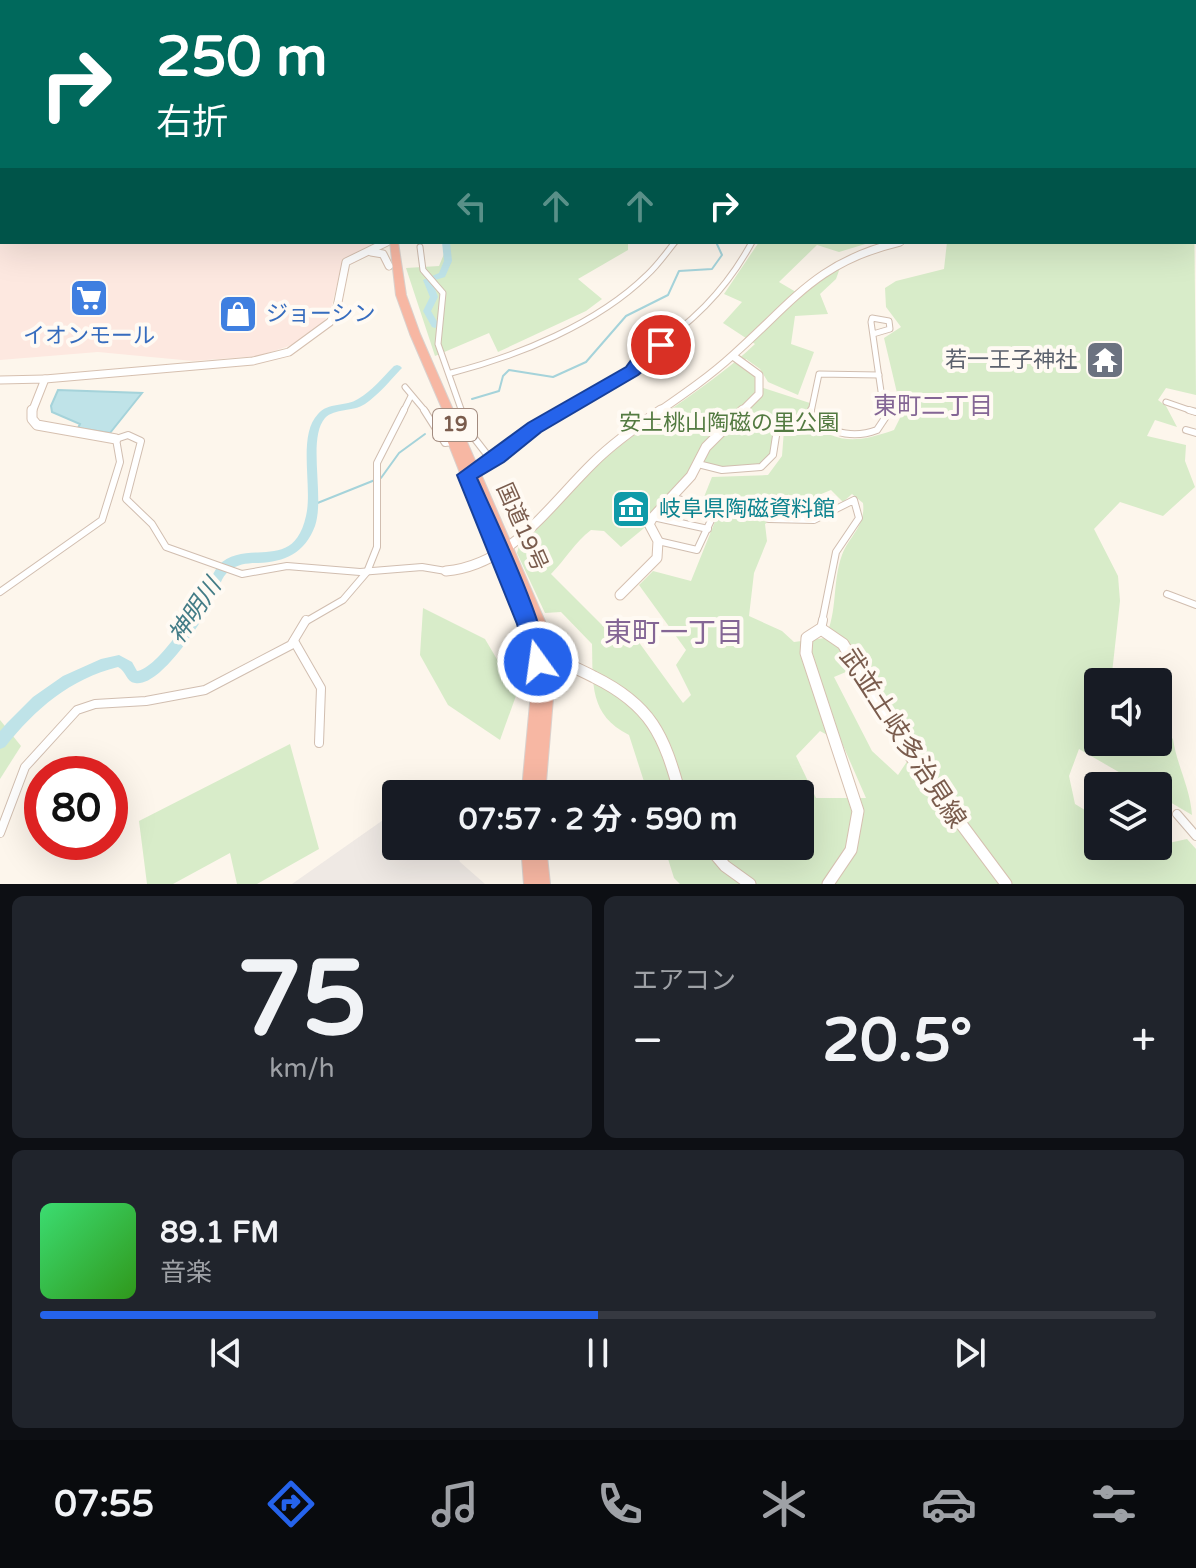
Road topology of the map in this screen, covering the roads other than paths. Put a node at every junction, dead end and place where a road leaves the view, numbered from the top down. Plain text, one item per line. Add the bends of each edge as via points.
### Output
1 (388, 244) edge
2 (392, 244) edge
3 (673, 244) edge
4 (751, 244) edge
5 (892, 244) edge
6 (420, 247) dead end
7 (366, 252) junction
8 (392, 263) junction
9 (873, 334) dead end
10 (733, 356) junction
11 (451, 373) junction
12 (879, 375) junction
13 (45, 379) junction
14 (0, 380) edge
15 (405, 387) dead end
16 (411, 396) junction
17 (1166, 402) dead end
18 (1196, 412) edge
19 (809, 419) junction
20 (1186, 430) dead end
21 (1196, 433) edge
22 (116, 439) junction
23 (453, 442) junction
24 (492, 461) junction
25 (698, 464) junction
26 (470, 474) junction
27 (671, 497) junction
28 (653, 517) junction
29 (769, 519) dead end
30 (708, 529) junction
31 (658, 541) junction
32 (501, 550) junction
33 (446, 571) joint
34 (367, 572) junction
35 (0, 592) edge
36 (1167, 594) dead end
37 (620, 595) dead end
38 (532, 604) junction
39 (1196, 605) edge
40 (821, 629) junction
41 (294, 641) junction
42 (540, 647) junction
43 (565, 663) junction
44 (548, 675) junction
45 (319, 743) dead end
46 (531, 780) edge
47 (538, 780) edge
48 (676, 780) edge
49 (1177, 814) dead end
50 (0, 833) edge
51 (1196, 836) edge
52 (530, 860) edge
53 (539, 860) edge
54 (723, 860) edge
55 (532, 884) edge
56 (542, 884) edge
57 (750, 884) edge
58 (828, 884) edge
59 (1006, 884) edge

1 - 7 street
2 - 8 highway, 国道19号 / 19
3 - 11 street via 653,270 604,309 493,362
4 - 24 street via 728,285 695,320 643,356 632,371 534,428
5 - 10 street via 852,254 820,271
6 - 11 street via 423,270 444,296 438,344
7 - 8 street via 383,254
7 - 13 street via 346,262 330,322 289,352 244,362
8 - 23 highway, 国道19号 / 19 via 396,298
8 - 26 highway, 国道19号 / 19
9 - 12 street
10 - 25 street via 756,371 762,388 706,447
10 - 32 street via 606,451 553,508
11 - 24 street via 468,430
12 - 19 street via 819,374
12 - 19 street via 885,418 877,430 848,436
13 - 14 street
13 - 22 street via 32,410 37,425
15 - 16 street
16 - 23 street via 445,443
16 - 34 street via 377,463 377,547
17 - 18 street
19 - 25 street via 792,416 778,423 773,455 761,467 722,470
20 - 21 street
22 - 34 street via 128,435 141,441 126,499 166,547 242,574 287,566
22 - 35 street via 120,462 102,520
23 - 26 highway, 国道19号 / 19
24 - 26 street
25 - 27 street
26 - 32 highway, 国道19号 / 19
27 - 28 street
27 - 30 street via 702,504 713,516
28 - 30 street
28 - 31 street via 649,524
29 - 40 street via 814,520 854,500 857,504 859,518 836,552
30 - 31 street via 697,550
31 - 37 street via 657,558
32 - 33 street via 475,568
32 - 38 highway, 国道19号 / 19
32 - 42 highway, 国道19号 / 19
33 - 34 street via 422,567
34 - 41 street via 343,600 307,618
36 - 39 street
38 - 42 highway, 国道19号 / 19
38 - 43 street
40 - 58 street, 武並土岐多治見線 via 807,638 806,653 858,811 851,850
40 - 59 street, 武並土岐多治見線 via 843,644 906,750
41 - 45 street via 321,688
41 - 50 street via 205,690 77,710 25,767
42 - 43 street
42 - 44 highway, 国道19号 / 19
42 - 46 highway, 国道19号 / 19
43 - 44 street
43 - 48 street via 644,706 667,749
44 - 47 highway, 国道19号 / 19
49 - 51 street
52 - 55 highway
53 - 56 highway
54 - 57 street

